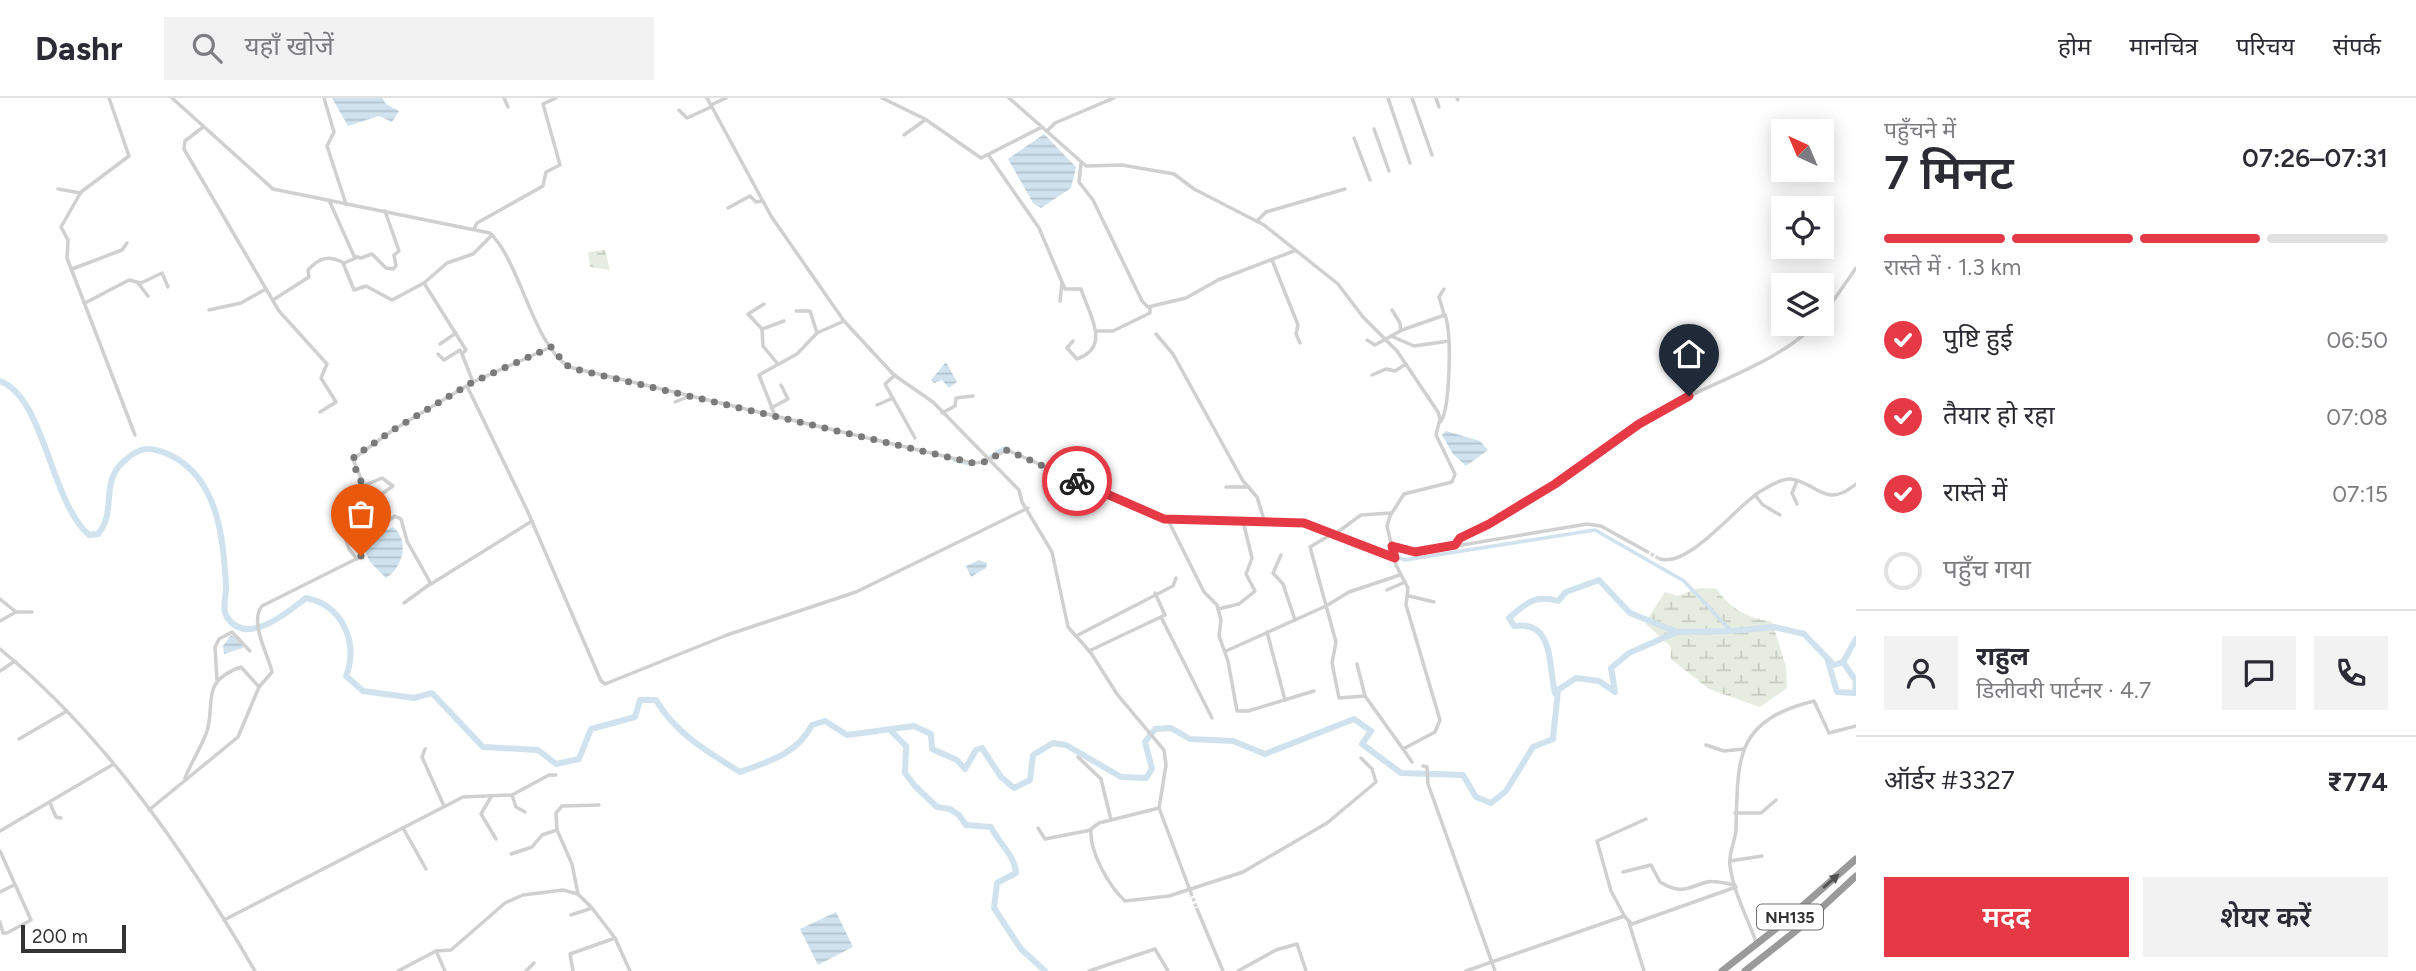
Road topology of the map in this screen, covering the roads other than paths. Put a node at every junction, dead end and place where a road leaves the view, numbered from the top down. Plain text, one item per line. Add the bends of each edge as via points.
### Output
1 (108, 98) edge
2 (172, 98) edge
3 (324, 98) edge
4 (504, 98) edge
5 (556, 98) edge
6 (707, 98) edge
7 (726, 98) edge
8 (882, 98) edge
9 (1009, 98) edge
10 (1114, 98) edge
11 (1388, 98) edge
12 (1412, 98) edge
13 (1436, 98) edge
14 (542, 100) edge
15 (711, 106) junction
16 (508, 107) dead end
17 (1439, 107) dead end
18 (679, 110) dead end
19 (925, 120) junction
20 (203, 127) junction
21 (1042, 127) junction
22 (1374, 129) dead end
23 (1048, 130) junction
24 (904, 135) dead end
25 (1354, 138) dead end
26 (1432, 155) dead end
27 (989, 156) junction
28 (1410, 163) dead end
29 (1081, 164) junction
30 (1390, 171) dead end
31 (1370, 180) dead end
32 (58, 189) dead end
33 (1345, 190) dead end
34 (81, 192) junction
35 (329, 200) junction
36 (346, 201) junction
37 (762, 201) junction
38 (729, 208) dead end
39 (385, 211) junction
40 (1258, 220) junction
41 (474, 227) junction
42 (492, 235) junction
43 (127, 243) dead end
44 (1294, 251) junction
45 (356, 258) junction
46 (1271, 260) junction
47 (343, 263) junction
48 (1856, 268) edge
49 (72, 269) junction
50 (137, 281) junction
51 (424, 283) junction
52 (1062, 283) junction
53 (168, 287) dead end
54 (266, 289) junction
55 (1444, 289) dead end
56 (148, 296) dead end
57 (273, 300) junction
58 (1834, 300) edge
59 (1060, 301) dead end
60 (85, 303) junction
61 (764, 303) dead end
62 (1150, 308) junction
63 (208, 310) dead end
64 (1392, 310) dead end
65 (796, 311) dead end
66 (1444, 314) junction
67 (783, 321) dead end
68 (844, 321) junction
69 (762, 329) junction
70 (1097, 331) junction
71 (1401, 331) junction
72 (456, 333) junction
73 (817, 333) junction
74 (1156, 334) dead end
75 (1391, 336) junction
76 (1802, 336) edge
77 (1385, 338) junction
78 (1367, 340) dead end
79 (1073, 341) dead end
80 (1450, 341) junction
81 (1300, 343) dead end
82 (440, 344) dead end
83 (551, 347) junction
84 (438, 354) dead end
85 (462, 354) junction
86 (777, 363) junction
87 (1406, 364) junction
88 (895, 375) junction
89 (1372, 375) dead end
90 (473, 382) junction
91 (781, 385) dead end
92 (467, 386) junction
93 (691, 395) junction
94 (973, 396) dead end
95 (893, 398) junction
96 (675, 402) dead end
97 (877, 405) dead end
98 (773, 411) junction
99 (320, 412) dead end
100 (942, 413) junction
101 (1440, 422) junction
102 (135, 435) dead end
103 (915, 438) dead end
104 (986, 459) junction
105 (1797, 481) junction
106 (1856, 484) edge
107 (363, 486) junction
108 (1226, 487) dead end
109 (1249, 487) junction
110 (1755, 495) junction
111 (369, 503) junction
112 (1797, 504) dead end
113 (1028, 508) junction
114 (345, 510) dead end
115 (1391, 513) junction
116 (1780, 515) dead end
117 (1168, 520) junction
118 (1243, 520) junction
119 (532, 521) junction
120 (1264, 521) junction
121 (380, 525) junction
122 (1335, 533) junction
123 (1455, 545) junction
124 (1393, 547) junction
125 (1646, 551) tunnel mouth
126 (1281, 555) dead end
127 (1394, 556) junction
128 (357, 559) junction
129 (1660, 559) dead end
130 (1401, 575) junction
131 (1175, 578) dead end
132 (1405, 582) junction
133 (430, 584) junction
134 (1387, 590) dead end
135 (1155, 593) junction
136 (1409, 596) junction
137 (0, 599) edge
138 (1434, 602) dead end
139 (404, 603) dead end
140 (1328, 605) junction
141 (1218, 609) junction
142 (16, 612) junction
143 (32, 612) dead end
144 (1161, 617) junction
145 (1295, 620) junction
146 (0, 621) edge
147 (1267, 632) junction
148 (1076, 636) junction
149 (0, 649) edge
150 (250, 650) dead end
151 (1089, 651) junction
152 (1226, 651) junction
153 (15, 662) junction
154 (1357, 664) dead end
155 (0, 671) edge
156 (218, 682) junction
157 (259, 687) junction
158 (1314, 691) dead end
159 (1364, 696) junction
160 (1285, 700) junction
161 (67, 711) junction
162 (1212, 718) dead end
163 (1856, 726) edge
164 (19, 739) dead end
165 (1706, 745) dead end
166 (425, 749) dead end
167 (1403, 749) junction
168 (1744, 749) junction
169 (1078, 757) dead end
170 (1361, 758) dead end
171 (1412, 762) dead end
172 (112, 765) junction
173 (1425, 767) dead end
174 (556, 775) dead end
175 (184, 780) junction
176 (508, 795) junction
177 (491, 797) junction
178 (1776, 800) dead end
179 (50, 803) junction
180 (599, 804) dead end
181 (444, 806) junction
182 (1159, 808) junction
183 (149, 810) junction
184 (525, 812) dead end
185 (1735, 813) junction
186 (61, 818) dead end
187 (1646, 819) dead end
188 (1111, 820) junction
189 (403, 828) junction
190 (1038, 828) dead end
191 (557, 830) junction
192 (1091, 830) junction
193 (0, 831) edge
194 (496, 839) dead end
195 (0, 851) edge
196 (511, 854) dead end
197 (1762, 856) dead end
198 (1856, 859) edge
199 (1730, 861) junction
200 (426, 869) dead end
201 (1623, 872) dead end
202 (1856, 876) edge
203 (14, 885) junction
204 (1736, 886) junction
205 (1190, 891) junction
206 (0, 892) edge
207 (578, 894) junction
208 (592, 908) junction
209 (1197, 909) tunnel mouth
210 (571, 915) dead end
211 (1625, 917) junction
212 (224, 920) junction
213 (0, 922) edge
214 (1629, 923) junction
215 (1, 928) edge
216 (615, 938) junction
217 (1757, 944) junction
218 (436, 951) junction
219 (1492, 962) junction
220 (534, 963) dead end
221 (255, 971) edge
222 (398, 971) edge
223 (445, 971) edge
224 (527, 971) edge
225 (573, 971) edge
226 (630, 971) edge
227 (1089, 971) edge
228 (1168, 971) edge
229 (1223, 971) edge
230 (1238, 971) edge
231 (1306, 971) edge
232 (1466, 971) edge
233 (1495, 971) edge
234 (1644, 971) edge
235 (1722, 971) edge
236 (1745, 971) edge

1 - 34 street via 129,156
2 - 20 street
3 - 36 street via 334,134 327,146
4 - 16 street
5 - 14 street
6 - 15 street
7 - 15 street
8 - 19 street
9 - 21 street
10 - 23 street
11 - 28 street
12 - 26 street
13 - 17 street
14 - 41 street via 560,165 545,173 542,187
15 - 18 street via 687,118
15 - 37 street
19 - 24 street
19 - 27 street via 977,156
20 - 35 street via 269,187
20 - 54 street via 185,141 184,149
21 - 23 street
21 - 27 street
22 - 30 street
23 - 29 street
25 - 31 street
27 - 52 street via 1039,228
29 - 40 street via 1170,173
29 - 62 street via 1079,182 1096,205 1143,304
32 - 34 street
33 - 40 street via 1266,212
34 - 49 street via 61,225
35 - 36 street
35 - 45 street
36 - 39 street
37 - 38 street via 750,196
37 - 68 street
39 - 41 street
39 - 45 street via 400,251 394,255 396,267 387,269 372,254
40 - 44 street
41 - 42 street
42 - 51 street via 475,252 447,263
42 - 83 street
43 - 49 street via 122,250
44 - 46 street
44 - 77 street via 1334,280
45 - 47 street
46 - 62 street
46 - 81 street via 1298,325
47 - 51 street via 354,290 366,286 392,300
47 - 57 street via 334,257 320,259 308,270 309,277
48 - 58 street
49 - 60 street
50 - 53 street via 163,273
50 - 56 street
50 - 60 street via 129,280
51 - 72 street
52 - 59 street
52 - 70 street via 1066,290 1081,289
54 - 57 street
54 - 63 street via 241,303
55 - 66 street via 1439,297
57 - 99 street via 327,364 321,378 336,402
60 - 102 street
61 - 69 street via 748,314
62 - 70 street via 1150,313 1116,330
64 - 71 street
65 - 73 street via 811,312
66 - 71 street
66 - 80 street
67 - 69 street
68 - 73 street
68 - 88 street
69 - 86 street via 763,346
70 - 79 street via 1097,346 1080,359 1069,352
71 - 75 street
72 - 82 street
72 - 85 street via 466,350
73 - 86 street via 797,354
74 - 109 street via 1174,354
75 - 77 street
75 - 80 street via 1414,346
76 - 123 street via 1790,347 1639,424
77 - 78 street via 1373,345
77 - 87 street
80 - 101 street via 1446,409
83 - 90 street
83 - 93 street via 569,367
84 - 85 street via 444,360 460,350
85 - 90 street
86 - 98 street via 759,376
87 - 89 street
87 - 101 street
88 - 95 street via 884,382
88 - 100 street
90 - 92 street
91 - 98 street via 788,398
92 - 107 street via 354,457
92 - 119 street
93 - 96 street
93 - 98 street
94 - 100 street via 956,398 955,406
95 - 97 street
95 - 103 street
98 - 104 street via 973,463
100 - 104 street
101 - 115 street via 1436,435 1454,470 1454,480 1404,494
104 - 113 street via 1016,487
104 - 117 street via 1007,450
105 - 106 street via 1827,494
105 - 110 street via 1783,480
105 - 112 street via 1792,493
107 - 111 street
107 - 111 street via 382,478 393,486
108 - 109 street
109 - 120 street
110 - 116 street
110 - 129 street via 1691,551 1671,560
111 - 121 street
113 - 119 street via 856,592 727,635 605,684
113 - 148 street via 1052,552 1066,621
114 - 128 street via 340,514 341,528
115 - 122 street via 1362,515
115 - 124 street via 1387,526
117 - 118 street
117 - 141 street via 1204,593
118 - 120 street
118 - 141 street via 1252,558 1246,574 1255,591 1239,604
119 - 133 street
120 - 122 street via 1304,523
121 - 128 street via 361,540 363,554
121 - 133 street via 395,516 401,519
122 - 127 street
122 - 140 street via 1310,547
123 - 124 street via 1415,552
123 - 125 street via 1587,524 1601,526
124 - 127 street
126 - 145 street via 1273,573 1283,584
127 - 130 street
128 - 157 street via 262,606 258,612 260,631 272,672
130 - 132 street
130 - 140 street via 1349,592
131 - 135 street via 1174,585
132 - 134 street
132 - 136 street
133 - 139 street
135 - 144 street via 1166,613
135 - 148 street
136 - 138 street
136 - 167 street via 1406,605 1441,724 1431,735
137 - 142 street
140 - 145 street
140 - 159 street via 1337,646 1332,663 1337,695 1342,699
141 - 152 street via 1219,634
142 - 143 street
142 - 146 street
144 - 151 street
144 - 162 street
145 - 147 street
147 - 152 street
147 - 160 street
148 - 151 street
149 - 153 street
150 - 156 street via 232,632 219,639 215,647
151 - 182 street via 1117,694 1159,742 1166,765
152 - 160 street via 1238,712
153 - 155 street
153 - 161 street
154 - 159 street
156 - 157 street via 241,667
156 - 175 street via 209,704 207,733
157 - 175 street via 238,737
158 - 160 street
159 - 167 street
161 - 164 street
161 - 172 street
163 - 168 street via 1829,733 1812,701 1777,711
165 - 168 street via 1724,751
166 - 181 street via 422,757
167 - 171 street
168 - 185 street
169 - 188 street via 1101,779
170 - 205 street via 1376,782 1327,823 1243,872
172 - 179 street
172 - 183 street
173 - 219 street
174 - 176 street
175 - 183 street
176 - 177 street
176 - 184 street
177 - 181 street via 467,795
177 - 194 street via 481,814
178 - 185 street via 1761,813
179 - 186 street
179 - 193 street
180 - 191 street via 562,806 556,813
181 - 189 street
182 - 188 street
182 - 205 street
183 - 212 street via 194,869
185 - 199 street
187 - 211 street via 1597,840 1611,891
188 - 192 street
189 - 200 street
189 - 212 street
190 - 192 street via 1045,839
191 - 196 street via 542,835 532,847
191 - 207 street via 572,864
192 - 205 street via 1102,867 1125,901
195 - 203 street
197 - 199 street
217 -> 198 highway, NH135
199 - 204 street
201 - 204 street via 1651,865 1660,882 1680,890 1709,882
202 - 236 highway, NH135
203 - 206 street
203 - 215 street via 31,921 7,933
204 - 214 street
204 - 217 street
207 - 208 street
207 - 218 street via 563,890 523,895 501,906 451,950
208 - 210 street
208 - 216 street
209 - 229 street
211 - 214 street
211 - 219 street
212 - 221 street
213 - 215 street
214 - 234 street
216 - 225 street via 570,954
216 - 226 street
217 - 235 highway, NH135
218 - 222 street
218 - 223 street
219 - 232 street
219 - 233 street
220 - 224 street
227 - 228 street via 1155,949
230 - 231 street via 1297,944

